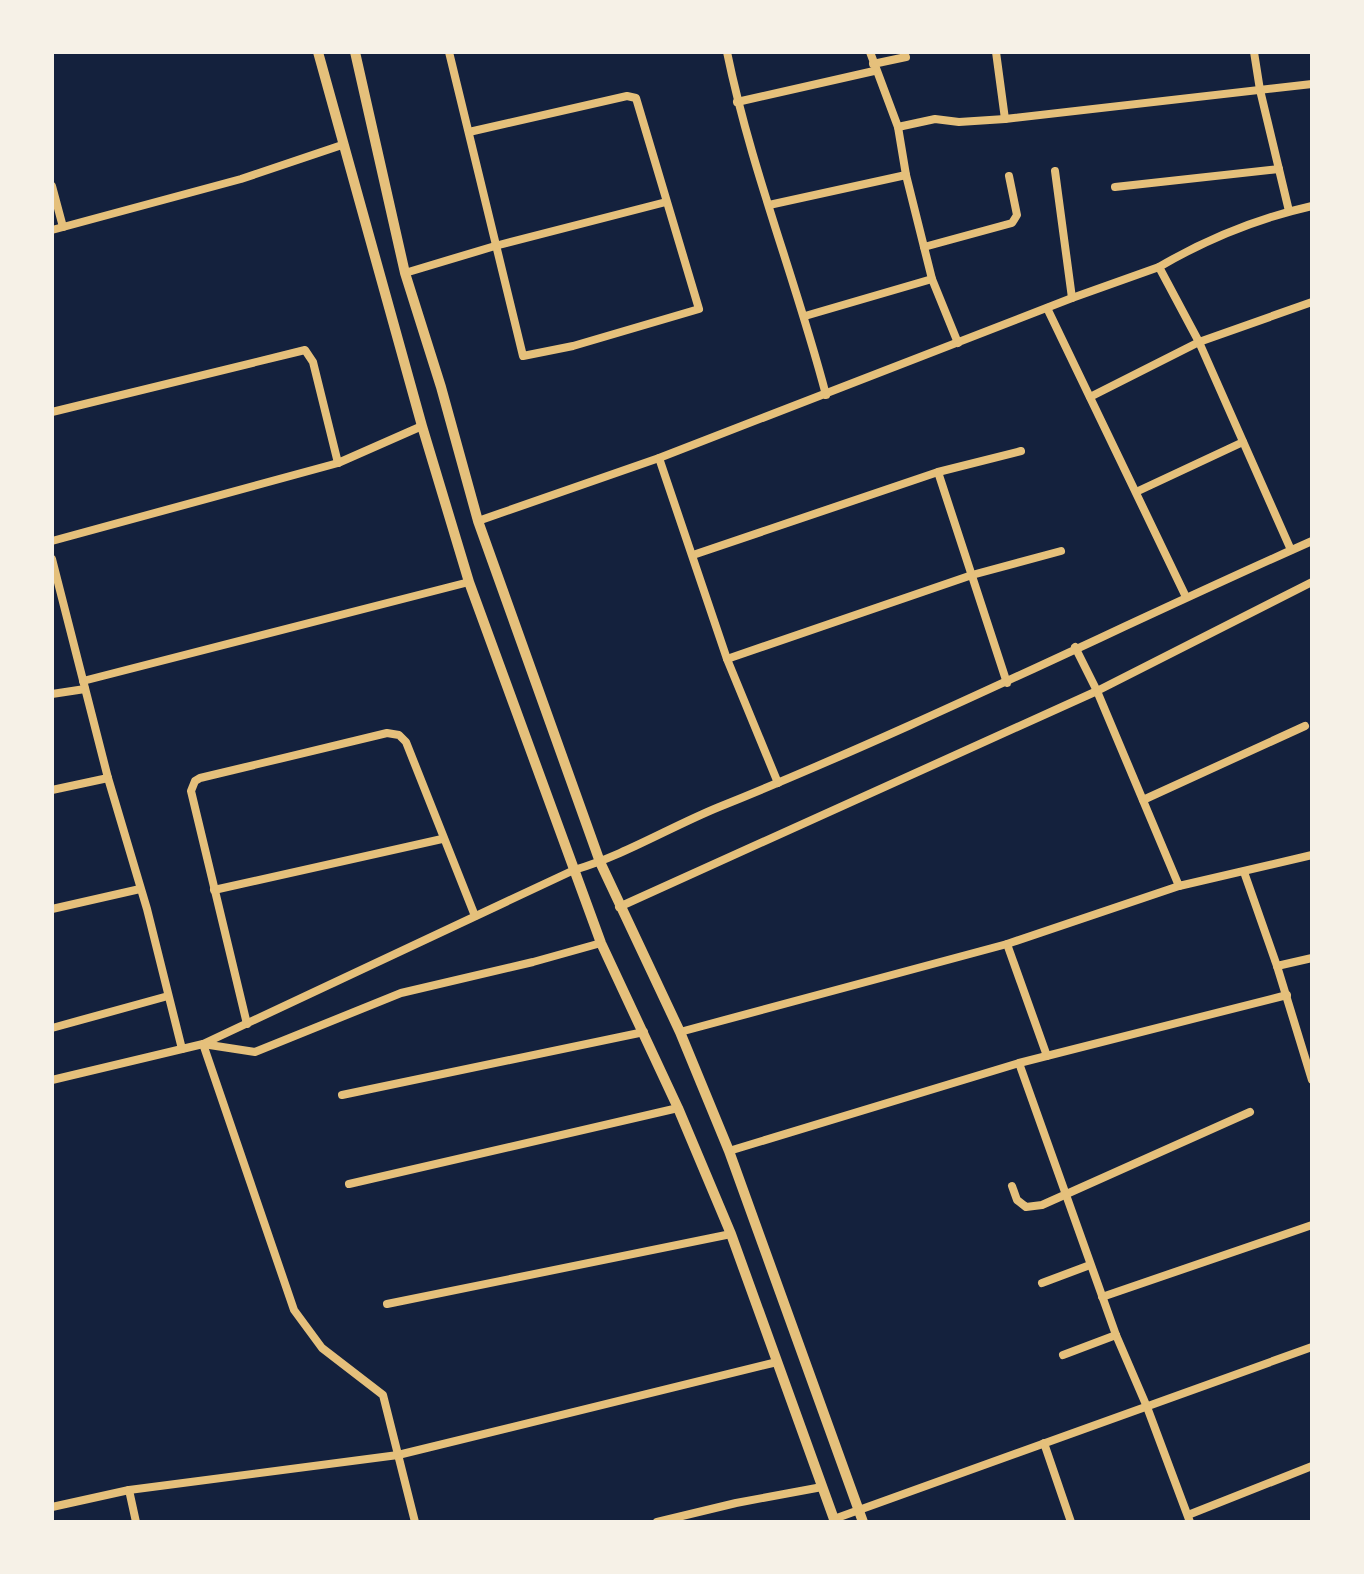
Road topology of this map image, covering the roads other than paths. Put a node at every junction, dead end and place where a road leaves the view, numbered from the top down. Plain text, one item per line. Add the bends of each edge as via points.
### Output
1 (318, 52) edge
2 (356, 52) edge
3 (449, 52) edge
4 (727, 52) edge
5 (870, 52) edge
6 (996, 52) edge
7 (1254, 52) edge
8 (906, 57) dead end
9 (874, 68) junction
10 (1312, 84) edge
11 (1260, 90) junction
12 (737, 102) junction
13 (1005, 119) junction
14 (898, 127) junction
15 (469, 132) junction
16 (342, 145) junction
17 (1279, 169) junction
18 (1055, 171) dead end
19 (906, 175) junction
20 (1009, 176) dead end
21 (52, 186) edge
22 (1115, 187) dead end
23 (666, 202) junction
24 (769, 205) junction
25 (1312, 206) edge
26 (1289, 211) junction
27 (63, 227) junction
28 (52, 230) edge
29 (495, 246) junction
30 (924, 247) junction
31 (1159, 267) junction
32 (405, 273) junction
33 (932, 279) junction
34 (1072, 298) junction
35 (1312, 302) edge
36 (1047, 308) junction
37 (805, 316) junction
38 (1199, 342) junction
39 (958, 343) junction
40 (826, 395) junction
41 (1090, 397) junction
42 (52, 412) edge
43 (422, 426) junction
44 (1243, 442) junction
45 (1021, 451) dead end
46 (659, 458) junction
47 (338, 463) junction
48 (938, 472) junction
49 (1136, 492) junction
50 (478, 521) junction
51 (52, 541) edge
52 (1312, 541) edge
53 (1291, 550) junction
54 (1061, 551) dead end
55 (693, 555) junction
56 (52, 559) edge
57 (972, 575) junction
58 (469, 582) junction
59 (1312, 582) edge
60 (1186, 597) junction
61 (1075, 647) junction
62 (727, 659) junction
63 (1007, 683) junction
64 (84, 685) junction
65 (1097, 691) junction
66 (52, 694) edge
67 (1305, 726) dead end
68 (108, 778) junction
69 (778, 783) junction
70 (52, 790) edge
71 (1143, 800) junction
72 (442, 839) junction
73 (1312, 855) edge
74 (600, 862) junction
75 (574, 870) junction
76 (1244, 872) junction
77 (1179, 886) junction
78 (140, 889) junction
79 (214, 890) junction
80 (619, 907) junction
81 (52, 909) edge
82 (475, 916) junction
83 (601, 943) junction
84 (1007, 944) junction
85 (1312, 958) edge
86 (1277, 966) junction
87 (1287, 995) junction
88 (168, 996) junction
89 (247, 1024) junction
90 (52, 1028) edge
91 (644, 1032) junction
92 (680, 1032) junction
93 (203, 1044) junction
94 (182, 1049) junction
95 (1047, 1056) junction
96 (1019, 1063) junction
97 (52, 1080) edge
98 (1312, 1080) edge
99 (342, 1095) dead end
100 (678, 1108) junction
101 (1250, 1112) dead end
102 (729, 1151) junction
103 (349, 1184) dead end
104 (1012, 1186) dead end
105 (1064, 1194) junction
106 (1312, 1225) edge
107 (731, 1234) junction
108 (1090, 1265) junction
109 (1042, 1283) dead end
110 (1102, 1297) junction
111 (387, 1304) dead end
112 (1116, 1335) junction
113 (1312, 1347) edge
114 (1063, 1355) dead end
115 (777, 1362) junction
116 (1147, 1407) junction
117 (1044, 1443) junction
118 (398, 1455) junction
119 (1312, 1466) edge
120 (822, 1487) junction
121 (129, 1490) junction
122 (52, 1507) edge
123 (858, 1510) junction
124 (1189, 1518) edge
125 (834, 1520) edge
126 (136, 1522) edge
127 (415, 1522) edge
128 (657, 1522) edge
129 (863, 1522) edge
130 (1071, 1522) edge

1 - 16 street
2 - 32 street
3 - 15 street
4 - 12 street
5 - 9 street
6 - 13 street
7 - 11 street
8 - 9 street
9 - 12 street
9 - 14 street
10 - 11 street
11 - 13 street
11 - 17 street
12 - 24 street
13 - 14 street via 935,119
14 - 19 street
15 - 23 street via 636,98
15 - 29 street
16 - 27 street via 241,179
16 - 43 street
17 - 22 street
17 - 26 street
18 - 34 street
19 - 24 street
19 - 30 street
20 - 30 street via 1017,215 1012,223
21 - 27 street
23 - 29 street
23 - 29 street via 699,309 573,346 523,356
24 - 37 street
25 - 26 street
26 - 31 street via 1193,247
27 - 28 street
29 - 32 street
30 - 33 street
31 - 34 street
31 - 38 street
32 - 50 street
33 - 37 street
33 - 39 street
34 - 36 street
35 - 38 street
36 - 39 street
36 - 41 street
37 - 40 street
38 - 41 street
38 - 44 street
39 - 40 street
40 - 46 street
41 - 49 street
42 - 47 street via 305,350 313,362
43 - 47 street
43 - 58 street
44 - 49 street
44 - 53 street
45 - 48 street
46 - 50 street
46 - 55 street
47 - 51 street
48 - 55 street
48 - 57 street
49 - 60 street
50 - 74 street
52 - 53 street
53 - 60 street
54 - 57 street
55 - 62 street
56 - 64 street
57 - 62 street
57 - 63 street
58 - 64 street
58 - 75 street
59 - 65 street
60 - 61 street
61 - 63 street
61 - 65 street
62 - 69 street
63 - 69 street
64 - 66 street
64 - 68 street
65 - 71 street
65 - 80 street
67 - 71 street
68 - 70 street
68 - 78 street
69 - 74 street
71 - 77 street
72 - 79 street
72 - 79 street via 406,742 387,733 195,781 191,791
72 - 82 street
73 - 76 street
74 - 75 street
74 - 80 street
75 - 82 street
75 - 83 street
76 - 77 street
76 - 86 street
77 - 84 street
78 - 81 street
78 - 88 street
79 - 89 street
80 - 92 street
82 - 89 street
83 - 91 street
83 - 93 street via 401,993 255,1052
84 - 92 street
84 - 95 street
85 - 86 street
86 - 87 street
87 - 95 street
87 - 98 street
88 - 90 street
88 - 94 street
89 - 93 street
91 - 99 street
91 - 100 street
92 - 102 street
93 - 94 street
93 - 118 street via 294,1310 322,1348 383,1395
94 - 97 street
95 - 96 street
96 - 102 street
96 - 105 street
100 - 103 street
100 - 107 street
101 - 105 street
102 - 123 street
104 - 105 street via 1026,1207
105 - 108 street
106 - 110 street
107 - 111 street
107 - 115 street
108 - 109 street
108 - 110 street
110 - 112 street
112 - 114 street
112 - 116 street
113 - 116 street
115 - 118 street
115 - 120 street
116 - 117 street
116 - 124 street
117 - 123 street
117 - 130 street
118 - 121 street
118 - 127 street
119 - 124 street
120 - 125 street
120 - 128 street
121 - 122 street
121 - 126 street
123 - 125 street
123 - 129 street

